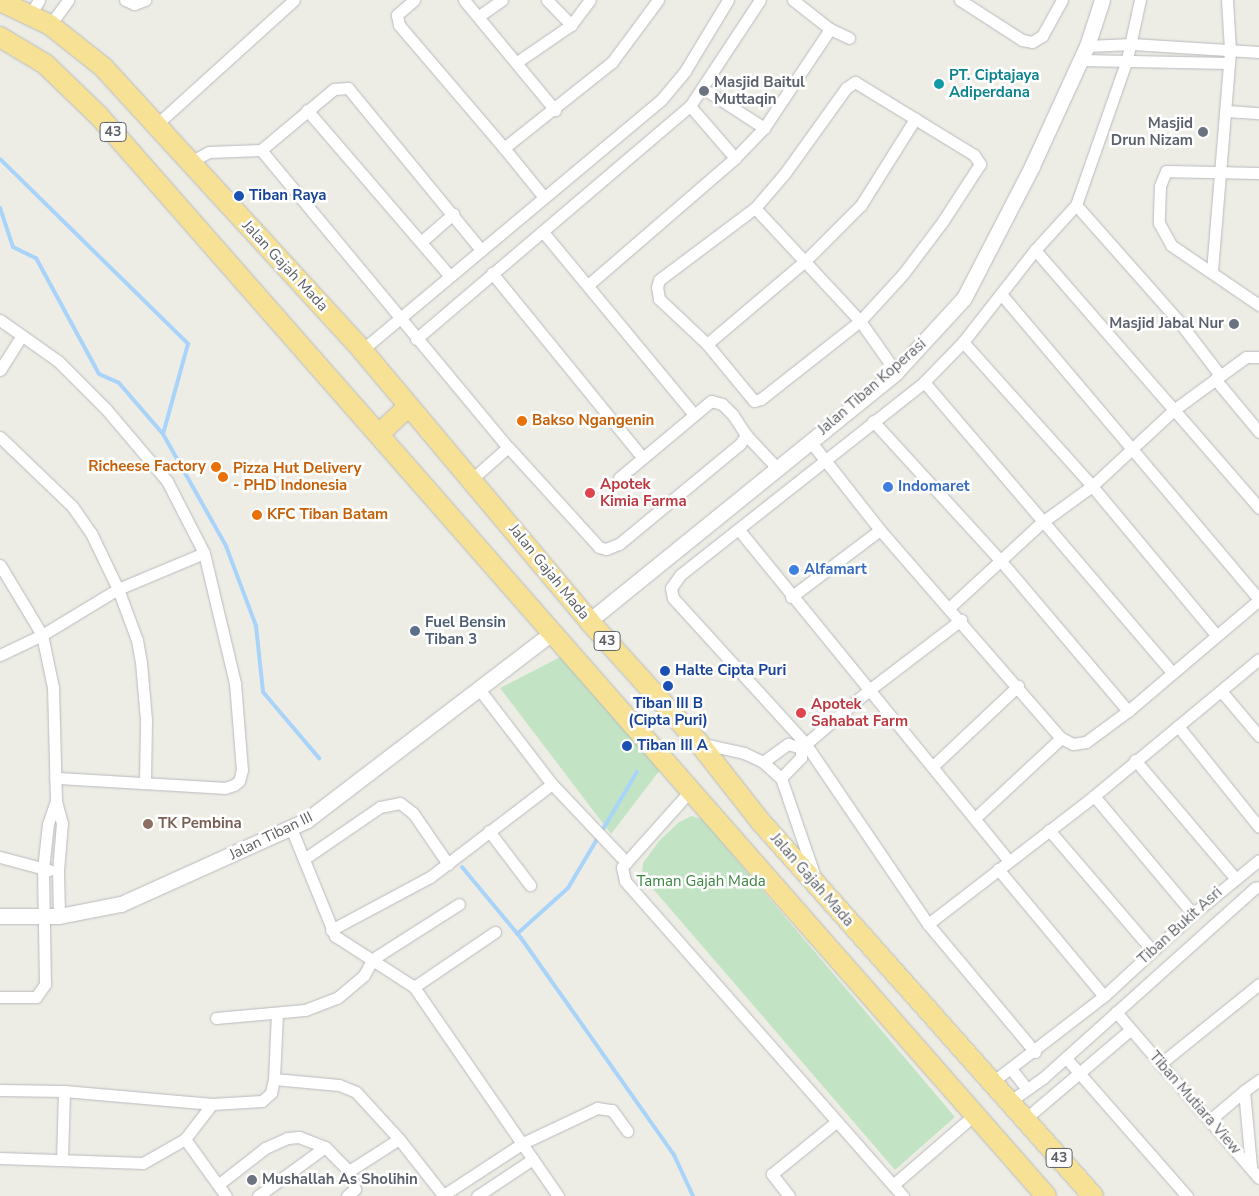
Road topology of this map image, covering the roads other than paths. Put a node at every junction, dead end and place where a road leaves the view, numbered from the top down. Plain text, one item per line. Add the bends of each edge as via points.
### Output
1 (68, 0) edge
2 (125, 0) edge
3 (145, 0) edge
4 (414, 0) edge
5 (464, 0) edge
6 (502, 0) edge
7 (548, 0) edge
8 (590, 0) edge
9 (658, 0) edge
10 (728, 0) edge
11 (760, 0) edge
12 (792, 0) edge
13 (960, 0) edge
14 (1062, 0) edge
15 (1102, 0) edge
16 (1140, 0) edge
17 (1227, 0) edge
18 (0, 1) edge
19 (288, 2) edge
20 (35, 7) edge
21 (479, 16) junction
22 (50, 25) junction
23 (571, 25) junction
24 (830, 29) junction
25 (0, 37) edge
26 (849, 38) dead end
27 (1132, 44) junction
28 (1087, 46) junction
29 (1230, 50) junction
30 (1259, 52) edge
31 (1127, 59) junction
32 (1081, 60) junction
33 (517, 62) junction
34 (1229, 62) junction
35 (704, 89) junction
36 (690, 106) junction
37 (307, 110) junction
38 (555, 110) junction
39 (1227, 112) junction
40 (1259, 113) edge
41 (915, 119) junction
42 (156, 124) junction
43 (764, 128) junction
44 (504, 148) junction
45 (261, 150) junction
46 (736, 158) junction
47 (190, 162) junction
48 (1219, 171) junction
49 (1259, 173) edge
50 (542, 196) junction
51 (1076, 205) junction
52 (756, 208) junction
53 (453, 214) junction
54 (543, 232) junction
55 (422, 242) junction
56 (481, 250) junction
57 (1035, 250) junction
58 (805, 261) junction
59 (1212, 271) junction
60 (492, 273) junction
61 (450, 276) junction
62 (588, 285) junction
63 (1001, 294) junction
64 (1259, 305) edge
65 (400, 318) junction
66 (0, 320) edge
67 (860, 321) junction
68 (22, 335) junction
69 (416, 339) junction
70 (963, 342) junction
71 (707, 344) junction
72 (362, 350) junction
73 (1259, 357) edge
74 (0, 370) edge
75 (896, 372) junction
76 (1218, 377) junction
77 (924, 382) junction
78 (409, 406) junction
79 (1176, 409) junction
80 (693, 413) junction
81 (874, 421) junction
82 (1259, 432) edge
83 (379, 434) junction
84 (746, 435) junction
85 (0, 437) edge
86 (810, 441) junction
87 (508, 447) junction
88 (1132, 447) junction
89 (642, 457) junction
90 (824, 460) junction
91 (777, 468) junction
92 (619, 478) dead end
93 (472, 479) junction
94 (1092, 486) junction
95 (1259, 508) edge
96 (1041, 523) junction
97 (739, 530) junction
98 (880, 530) junction
99 (204, 552) junction
100 (1000, 560) junction
101 (0, 565) edge
102 (118, 589) junction
103 (792, 598) junction
104 (1259, 600) edge
105 (950, 607) junction
106 (961, 620) junction
107 (590, 622) junction
108 (552, 633) junction
109 (42, 635) junction
110 (1216, 635) junction
111 (0, 655) edge
112 (1259, 659) edge
113 (1172, 672) junction
114 (1018, 686) junction
115 (479, 689) junction
116 (869, 690) junction
117 (1221, 691) junction
118 (1128, 711) junction
119 (1178, 726) junction
120 (1259, 736) edge
121 (1061, 738) junction
122 (699, 744) junction
123 (803, 746) junction
124 (1135, 760) junction
125 (763, 762) junction
126 (933, 766) junction
127 (55, 778) junction
128 (781, 778) junction
129 (145, 782) junction
130 (552, 784) junction
131 (690, 791) junction
132 (1094, 796) junction
133 (56, 801) junction
134 (975, 818) junction
135 (761, 822) junction
136 (1259, 827) edge
137 (291, 828) junction
138 (1049, 830) junction
139 (489, 831) junction
140 (738, 843) junction
141 (0, 857) edge
142 (304, 859) junction
143 (1008, 860) junction
144 (1259, 860) edge
145 (626, 862) junction
146 (448, 864) junction
147 (43, 869) junction
148 (998, 869) junction
149 (58, 871) junction
150 (1235, 878) junction
151 (530, 885) dead end
152 (1257, 887) edge
153 (819, 888) junction
154 (459, 904) dead end
155 (1193, 914) junction
156 (0, 916) edge
157 (43, 916) junction
158 (59, 916) junction
159 (928, 924) junction
160 (331, 930) junction
161 (495, 932) dead end
162 (1152, 950) junction
163 (372, 959) junction
164 (1259, 984) edge
165 (414, 987) junction
166 (1104, 996) junction
167 (0, 997) edge
168 (1116, 1012) junction
169 (277, 1014) junction
170 (216, 1018) dead end
171 (1130, 1030) junction
172 (1035, 1052) junction
173 (1066, 1058) junction
174 (1160, 1064) junction
175 (1012, 1070) junction
176 (1081, 1074) junction
177 (274, 1079) junction
178 (1259, 1080) edge
179 (991, 1083) junction
180 (1027, 1089) junction
181 (0, 1090) edge
182 (64, 1091) junction
183 (1244, 1091) junction
184 (1009, 1102) junction
185 (212, 1104) junction
186 (973, 1116) junction
187 (1211, 1119) junction
188 (1025, 1120) junction
189 (836, 1122) junction
190 (627, 1131) dead end
191 (185, 1139) junction
192 (399, 1139) junction
193 (523, 1143) junction
194 (325, 1147) junction
195 (0, 1158) edge
196 (532, 1159) junction
197 (62, 1160) junction
198 (1251, 1168) junction
199 (349, 1171) junction
200 (1259, 1178) edge
201 (219, 1184) junction
202 (893, 1185) junction
203 (226, 1196) edge
204 (258, 1196) edge
205 (347, 1196) edge
206 (443, 1196) edge
207 (477, 1196) edge
208 (558, 1196) edge
209 (789, 1196) edge
210 (903, 1196) edge
211 (1046, 1196) edge
212 (1094, 1196) edge
213 (1187, 1196) edge

1 - 22 street
2 - 3 street via 134,4
4 - 44 street via 397,16 399,25
5 - 21 street
6 - 21 street
7 - 23 street
8 - 23 street
9 - 38 street via 612,62
10 - 50 street via 670,91
11 - 35 street
12 - 24 street
13 - 14 street via 1022,40 1032,42 1042,36
15 - 28 street, Jalan Tiban Koperasi
16 - 27 street
17 - 29 street
18 - 20 highway, Jalan Gajah Mada / 43
19 - 42 street
20 - 22 highway, Jalan Gajah Mada / 43
21 - 33 street
22 - 42 highway, Jalan Gajah Mada / 43 via 103,66
23 - 33 street
24 - 26 street
24 - 43 street
25 - 83 highway, Jalan Gajah Mada / 43 via 45,64 99,116
27 - 28 street
27 - 29 street
27 - 31 street
28 - 32 street, Jalan Tiban Koperasi
29 - 30 street
29 - 34 street
31 - 32 street
31 - 34 street
31 - 51 street
32 - 75 street, Jalan Tiban Koperasi via 982,268 964,298
33 - 38 street
34 - 39 street
35 - 36 street
35 - 43 street
36 - 46 street
36 - 54 street
37 - 45 street
37 - 53 street via 334,89 348,88
37 - 55 street
38 - 44 street
39 - 40 street
39 - 48 street
41 - 52 street via 861,84 851,84
41 - 58 street via 870,194
41 - 67 street via 974,155 980,164 944,221 903,274
42 - 47 highway, Jalan Gajah Mada / 43
43 - 46 street
44 - 50 street
45 - 47 street via 209,152
45 - 65 street
46 - 62 street
47 - 72 highway, Jalan Gajah Mada / 43
48 - 49 street
48 - 59 street
48 - 59 street via 1170,170 1163,174 1160,186 1159,223 1166,240
50 - 56 street
51 - 57 street
51 - 76 street via 1176,320
52 - 58 street
52 - 71 street via 659,280 656,287 659,300
53 - 55 street
53 - 56 street
54 - 60 street
54 - 62 street
55 - 61 street
56 - 61 street
57 - 63 street
57 - 79 street
58 - 67 street
58 - 71 street
59 - 64 street
60 - 69 street
60 - 89 street
61 - 65 street
62 - 80 street
63 - 70 street
63 - 88 street
65 - 69 street
65 - 72 street
66 - 68 street
67 - 71 street via 758,401 754,401
67 - 75 street
68 - 74 street
68 - 99 street via 58,361 139,446 166,481
69 - 87 street
70 - 77 street
70 - 94 street
72 - 78 highway, Jalan Gajah Mada / 43
73 - 76 street via 1246,358
75 - 86 street, Jalan Tiban Koperasi
76 - 79 street
76 - 82 street
77 - 81 street
77 - 96 street
78 - 83 highway
78 - 93 highway, Jalan Gajah Mada / 43
79 - 88 street
79 - 95 street
80 - 84 street via 715,401 733,415
80 - 89 street
81 - 90 street
81 - 100 street
83 - 108 highway, Jalan Gajah Mada / 43
84 - 87 street via 740,444 619,544 606,549 592,542
84 - 91 street
85 - 102 street via 72,506 91,533
86 - 90 street
86 - 91 street, Jalan Tiban Koperasi
87 - 93 street
88 - 94 street
88 - 104 street
89 - 92 street
90 - 97 street
90 - 98 street
91 - 107 street, Jalan Tiban Koperasi
93 - 107 highway, Jalan Gajah Mada / 43
94 - 96 street
94 - 110 street
96 - 100 street
96 - 113 street
97 - 103 street
97 - 123 street via 680,575 671,592
98 - 103 street
98 - 105 street
99 - 102 street
99 - 129 street via 235,683 242,775 239,781 225,788
100 - 105 street
100 - 118 street
101 - 109 street
102 - 109 street
102 - 129 street via 137,640 141,662 146,720
103 - 116 street
104 - 110 street
105 - 106 street
106 - 114 street
106 - 116 street
107 - 122 highway, Jalan Gajah Mada / 43
108 - 115 street, Jalan Tiban III
108 - 131 highway, Jalan Gajah Mada / 43
109 - 111 street
109 - 127 street via 55,704
110 - 113 street
112 - 117 street
113 - 118 street
114 - 121 street
114 - 126 street
115 - 130 street
115 - 137 street, Jalan Tiban III via 321,810
116 - 123 street
116 - 126 street
117 - 119 street
117 - 120 street
118 - 121 street via 1086,742 1073,744
119 - 124 street
119 - 136 street
121 - 134 street
122 - 125 street via 732,748
122 - 135 highway, Jalan Gajah Mada / 43
123 - 125 street via 788,744
123 - 128 street via 801,757
123 - 159 street
124 - 132 street
124 - 150 street
125 - 128 street
126 - 134 street
127 - 129 street
127 - 133 street
128 - 153 street
130 - 139 street
130 - 145 street
131 - 140 highway, Jalan Gajah Mada / 43
131 - 145 street
132 - 138 street
132 - 155 street
133 - 147 street via 48,824
133 - 149 street via 62,823
134 - 143 street
135 - 140 highway
135 - 153 highway, Jalan Gajah Mada / 43
137 - 142 street
137 - 158 street, Jalan Tiban III via 129,902
138 - 143 street
138 - 162 street
139 - 146 street
139 - 151 street
140 - 186 highway, Jalan Gajah Mada / 43
141 - 147 street
142 - 146 street via 380,807 400,803 413,813
142 - 160 street
143 - 148 street
144 - 150 street, Tiban Bukit Asri
145 - 189 street via 621,872 625,882
146 - 160 street via 412,888
147 - 149 street
147 - 157 street
148 - 159 street
148 - 166 street
149 - 158 street
150 - 155 street, Tiban Bukit Asri
152 - 168 street
153 - 179 highway, Jalan Gajah Mada / 43
154 - 163 street
155 - 162 street, Tiban Bukit Asri
156 - 157 street, Jalan Tiban III
157 - 158 street, Jalan Tiban III
157 - 167 street via 45,984 41,995 24,999
159 - 172 street
160 - 163 street via 335,936
161 - 165 street
162 - 166 street, Tiban Bukit Asri
163 - 165 street
163 - 169 street via 364,975 337,998 306,1010
164 - 174 street
165 - 193 street
166 - 172 street, Tiban Bukit Asri
168 - 171 street, Tiban Mutiara View
168 - 173 street
169 - 170 street
169 - 177 street
171 - 174 street, Tiban Mutiara View
171 - 176 street
172 - 175 street, Tiban Bukit Asri
173 - 176 street
173 - 180 street
174 - 187 street, Tiban Mutiara View
175 - 179 street, Tiban Bukit Asri
175 - 180 street
176 - 188 street
176 - 213 street
177 - 185 street via 271,1093 262,1101
177 - 192 street via 350,1088 369,1103
178 - 183 street
179 - 184 highway, Jalan Gajah Mada / 43
180 - 184 street
181 - 182 street
182 - 185 street
182 - 197 street
183 - 187 street
183 - 198 street
184 - 188 highway, Jalan Gajah Mada / 43
185 - 191 street
186 - 202 street
186 - 211 highway, Jalan Gajah Mada / 43
187 - 198 street, Tiban Mutiara View
188 - 212 highway, Jalan Gajah Mada / 43
189 - 202 street
189 - 209 street via 772,1174
190 - 193 street via 612,1110 601,1107
191 - 197 street via 143,1163
191 - 201 street
192 - 199 street
192 - 206 street
193 - 196 street
193 - 206 street
194 - 199 street
194 - 201 street via 300,1137 287,1138 265,1148
194 - 204 street
195 - 197 street
196 - 207 street
196 - 208 street
198 - 200 street, Tiban Mutiara View
199 - 205 street via 355,1189
201 - 203 street
202 - 210 street

